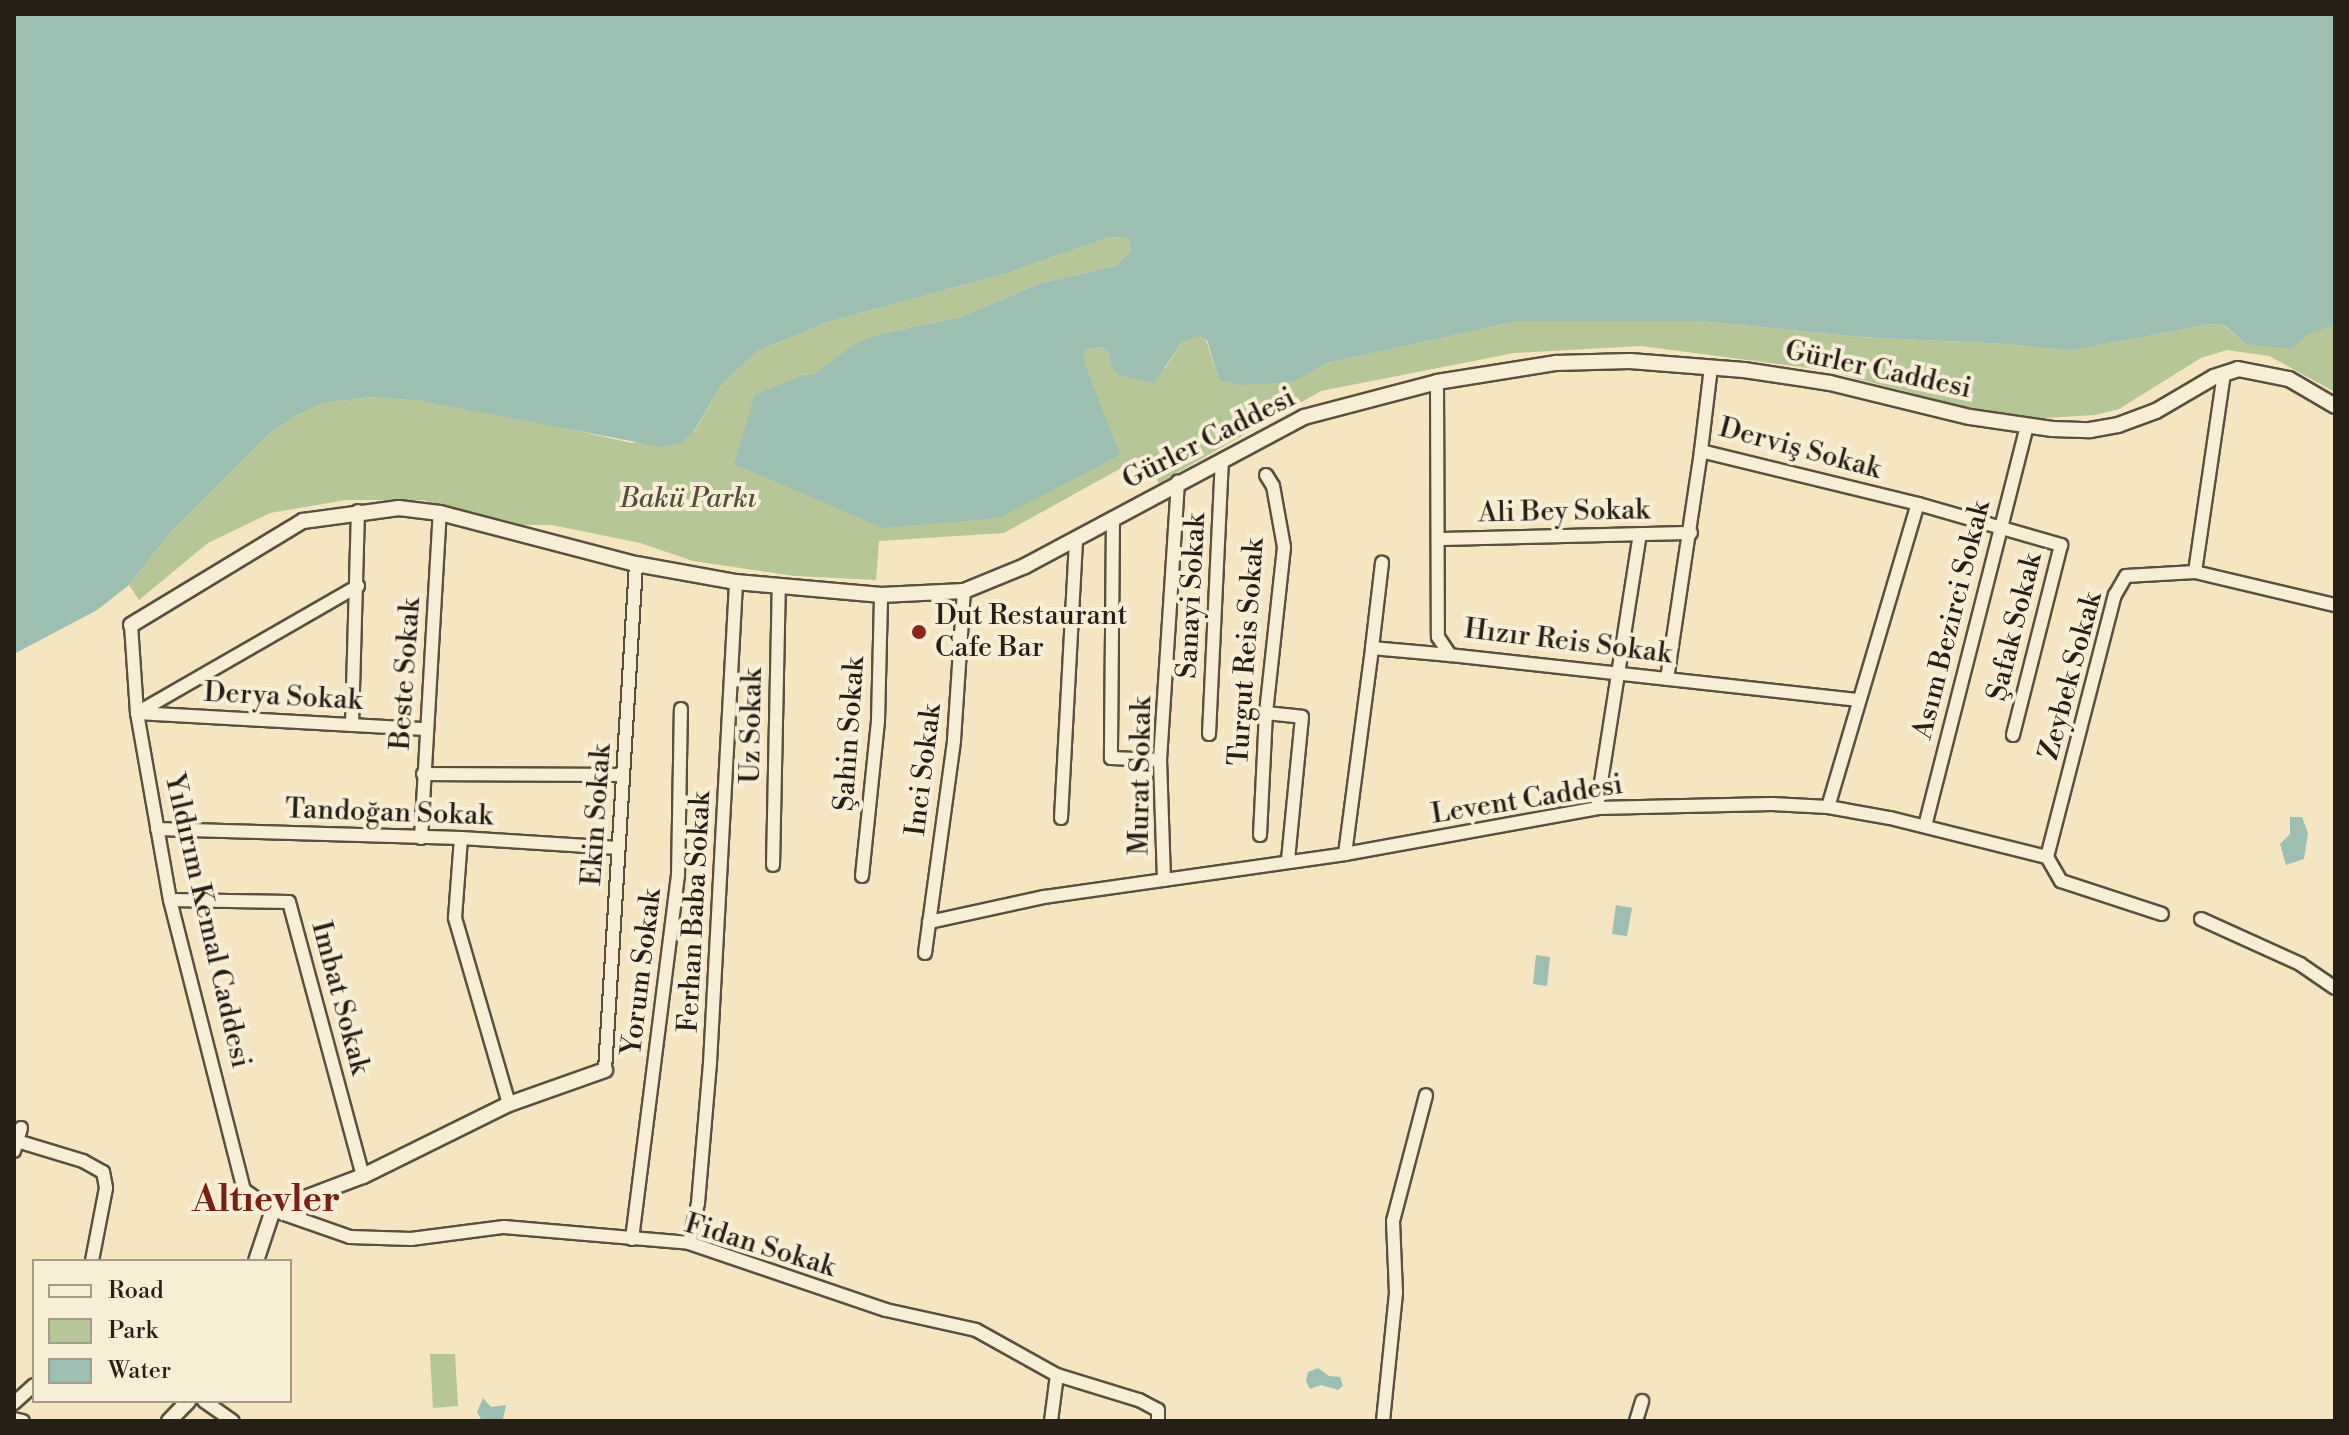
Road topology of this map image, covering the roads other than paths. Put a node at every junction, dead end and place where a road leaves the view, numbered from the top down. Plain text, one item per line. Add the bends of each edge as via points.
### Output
1 (1711, 367) junction
2 (2224, 374) junction
3 (1437, 382) junction
4 (2335, 406) edge
5 (2027, 427) junction
6 (1701, 451) junction
7 (1222, 460) junction
8 (1266, 475) dead end
9 (1178, 482) junction
10 (1918, 504) junction
11 (358, 511) junction
12 (440, 513) junction
13 (1113, 518) junction
14 (2000, 526) junction
15 (1691, 533) junction
16 (1640, 534) junction
17 (1076, 539) junction
18 (1438, 539) junction
19 (1382, 563) dead end
20 (636, 564) junction
21 (2195, 572) junction
22 (736, 582) junction
23 (358, 586) junction
24 (779, 587) junction
25 (964, 591) junction
26 (881, 595) junction
27 (2335, 605) edge
28 (131, 625) joint
29 (1372, 648) junction
30 (1450, 655) junction
31 (1616, 673) junction
32 (1667, 679) junction
33 (1858, 700) junction
34 (681, 709) dead end
35 (137, 713) junction
36 (1266, 713) junction
37 (352, 725) junction
38 (426, 729) junction
39 (1209, 734) dead end
40 (2013, 735) dead end
41 (1160, 760) junction
42 (423, 774) junction
43 (623, 775) junction
44 (1828, 807) junction
45 (1597, 808) junction
46 (1061, 818) dead end
47 (1925, 826) junction
48 (157, 829) junction
49 (1260, 835) dead end
50 (421, 838) junction
51 (461, 838) junction
52 (619, 848) junction
53 (1345, 854) junction
54 (2047, 857) junction
55 (1288, 861) junction
56 (773, 865) dead end
57 (862, 876) dead end
58 (1164, 880) junction
59 (170, 900) junction
60 (2162, 914) dead end
61 (2201, 919) dead end
62 (929, 922) junction
63 (925, 953) dead end
64 (2335, 988) edge
65 (605, 1070) joint
66 (1426, 1095) dead end
67 (509, 1104) junction
68 (21, 1128) dead end
69 (15, 1146) edge
70 (363, 1176) junction
71 (273, 1210) junction
72 (632, 1239) junction
73 (689, 1243) junction
74 (92, 1259) edge
75 (257, 1259) edge
76 (1057, 1375) junction
77 (32, 1387) edge
78 (1642, 1401) dead end
79 (14, 1403) edge
80 (186, 1403) edge
81 (207, 1403) edge
82 (14, 1419) edge
83 (23, 1421) edge
84 (169, 1421) edge
85 (233, 1421) edge
86 (1051, 1421) edge
87 (1158, 1421) edge
88 (1383, 1421) edge
89 (1636, 1421) edge

1 - 3 street, Gürler Caddesi via 1582,362
1 - 5 street, Gürler Caddesi via 1830,383
1 - 6 street, Derviş Sokak
2 - 4 street, Gürler Caddesi via 2238,369 2278,375
2 - 5 street, Gürler Caddesi via 2118,425 2090,430
2 - 21 street
3 - 7 street, Gürler Caddesi via 1304,417
3 - 18 street, Hızır Reis Sokak
5 - 14 street, Asım Bezirci Sokak
6 - 10 street, Derviş Sokak
6 - 15 street
7 - 9 street, Gürler Caddesi
7 - 39 street, Sanayi Sokak
8 - 36 street, Turgut Reis Sokak via 1273,486 1284,547
9 - 13 street, Gürler Caddesi
9 - 41 street, Murat Sokak
10 - 14 street, Derviş Sokak
10 - 33 street
11 - 12 street, Gürler Caddesi
11 - 23 street
11 - 28 street, Gürler Caddesi via 303,521
12 - 20 street, Gürler Caddesi
12 - 38 street, Beste Sokak
13 - 17 street, Gürler Caddesi
13 - 41 street via 1111,758
14 - 40 street, Şafak Sokak via 2061,545
14 - 47 street, Asım Bezirci Sokak
15 - 16 street, Ali Bey Sokak
15 - 32 street
16 - 18 street, Ali Bey Sokak
16 - 31 street
17 - 25 street, Gürler Caddesi
17 - 46 street
18 - 30 street, Hızır Reis Sokak via 1438,637
19 - 29 street
20 - 22 street, Gürler Caddesi
20 - 43 street, Ekin Sokak
21 - 27 street
21 - 54 street, Zeybek Sokak via 2126,576 2115,595
22 - 24 street, Gürler Caddesi
22 - 73 street, Ferhan Baba Sokak via 710,1063 698,1203
23 - 35 street
23 - 37 street
24 - 26 street, Gürler Caddesi
24 - 56 street, Uz Sokak
25 - 26 street, Gürler Caddesi
25 - 62 street, Inci Sokak via 954,740
26 - 57 street, Şahin Sokak via 878,721
28 - 35 street, Yıldırım Kemal Caddesi
29 - 30 street
29 - 53 street
30 - 31 street, Hızır Reis Sokak
31 - 32 street, Hızır Reis Sokak
31 - 45 street
32 - 33 street, Hızır Reis Sokak
33 - 44 street
34 - 72 street, Yorum Sokak via 678,876
35 - 37 street, Derya Sokak
35 - 48 street, Yıldırım Kemal Caddesi
36 - 49 street, Turgut Reis Sokak
36 - 55 street via 1302,717
37 - 38 street, Derya Sokak
38 - 42 street, Beste Sokak
41 - 58 street, Murat Sokak
42 - 43 street
42 - 50 street, Beste Sokak
43 - 52 street, Ekin Sokak
44 - 45 street, Levent Caddesi
44 - 47 street, Levent Caddesi
45 - 53 street, Levent Caddesi
47 - 54 street, Levent Caddesi
48 - 50 street, Tandoğan Sokak
48 - 59 street, Yıldırım Kemal Caddesi
50 - 51 street, Tandoğan Sokak
51 - 52 street, Tandoğan Sokak
51 - 67 street via 455,918
52 - 65 street, Ekin Sokak
53 - 55 street, Levent Caddesi
54 - 60 street via 2061,881
55 - 58 street, Levent Caddesi
58 - 62 street, Levent Caddesi via 1044,897
59 - 70 street, Imbat Sokak via 289,902
59 - 71 street, Yıldırım Kemal Caddesi via 244,1190
61 - 64 street via 2300,964
62 - 63 street, Inci Sokak
65 - 67 street
66 - 88 street via 1393,1221 1396,1293
67 - 70 street
68 - 69 street
69 - 74 street via 83,1161 103,1172 106,1188
70 - 71 street
71 - 72 street, Fidan Sokak via 350,1237 411,1239 504,1227
71 - 75 street
72 - 73 street, Fidan Sokak
73 - 76 street, Fidan Sokak via 886,1310 976,1330
76 - 86 street
76 - 87 street, Fidan Sokak via 1139,1400 1158,1410
77 - 79 street
78 - 89 street
80 - 84 street
81 - 85 street
82 - 83 street

